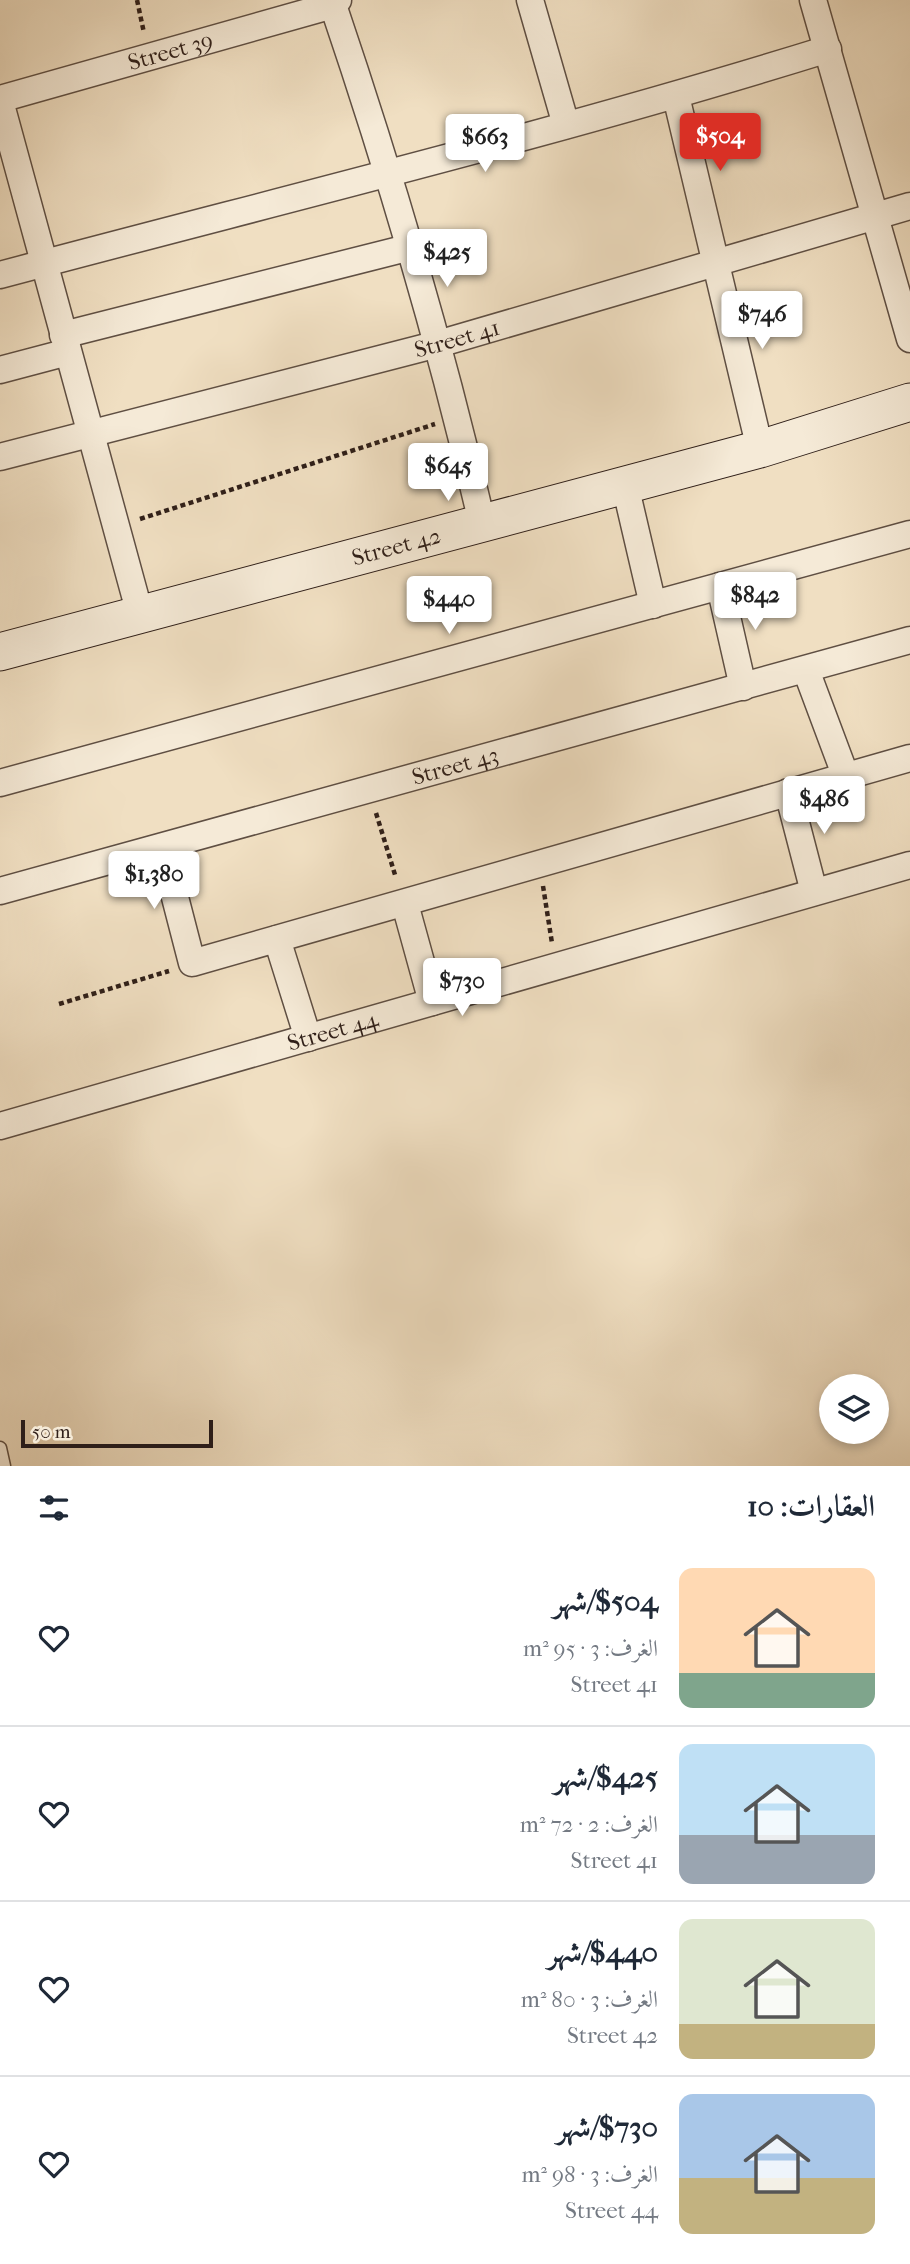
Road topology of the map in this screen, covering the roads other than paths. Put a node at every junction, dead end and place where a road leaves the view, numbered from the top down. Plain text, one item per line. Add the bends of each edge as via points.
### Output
1 (530, 0) edge
2 (813, 0) edge
3 (335, 3) edge
4 (828, 49) junction
5 (676, 96) junction
6 (0, 100) edge
7 (566, 125) junction
8 (390, 174) junction
9 (11, 183) edge
10 (910, 206) edge
11 (875, 216) junction
12 (411, 247) junction
13 (718, 262) junction
14 (44, 263) junction
15 (0, 275) edge
16 (910, 339) edge
17 (66, 344) junction
18 (438, 344) junction
19 (0, 370) edge
20 (910, 402) edge
21 (89, 432) junction
22 (760, 449) junction
23 (0, 457) edge
24 (625, 485) junction
25 (482, 523) junction
26 (910, 534) edge
27 (720, 586) junction
28 (653, 605) junction
29 (140, 614) junction
30 (910, 640) edge
31 (0, 652) edge
32 (806, 670) junction
33 (743, 687) junction
34 (910, 758) edge
35 (846, 777) junction
36 (0, 783) edge
37 (788, 792) junction
38 (162, 847) junction
39 (910, 865) edge
40 (0, 891) edge
41 (814, 892) junction
42 (405, 904) junction
43 (277, 939) junction
44 (432, 1002) junction
45 (308, 1038) junction
46 (0, 1126) edge
47 (0, 1448) edge
48 (4, 1466) edge

1 - 7 street
2 - 4 street
3 - 6 street, Street 39
3 - 8 street
4 - 5 street
4 - 11 street
5 - 7 street
5 - 13 street
6 - 9 street
7 - 8 street
8 - 12 street
8 - 14 street
9 - 14 street
10 - 11 street, Street 41
11 - 13 street, Street 41
11 - 16 street
12 - 17 street
12 - 18 street
13 - 18 street, Street 41
13 - 22 street
14 - 15 street
14 - 17 street
17 - 19 street
17 - 21 street
18 - 21 street, Street 41
18 - 25 street
20 - 22 main road, Street 42
21 - 23 street, Street 41
21 - 29 street
22 - 24 main road, Street 42
24 - 25 main road, Street 42
24 - 28 street
25 - 29 main road, Street 42
26 - 27 street
27 - 28 street
27 - 33 street
28 - 36 street
29 - 31 main road, Street 42
30 - 32 street, Street 43
32 - 33 street, Street 43
32 - 35 street
33 - 38 street, Street 43
34 - 35 street
35 - 37 street
37 - 41 street
37 - 42 street
38 - 40 street, Street 43
38 - 43 street via 192,963
39 - 41 street, Street 44
41 - 44 street, Street 44
42 - 43 street
42 - 44 street
43 - 45 street
44 - 45 street, Street 44
45 - 46 street, Street 44
47 - 48 lane

